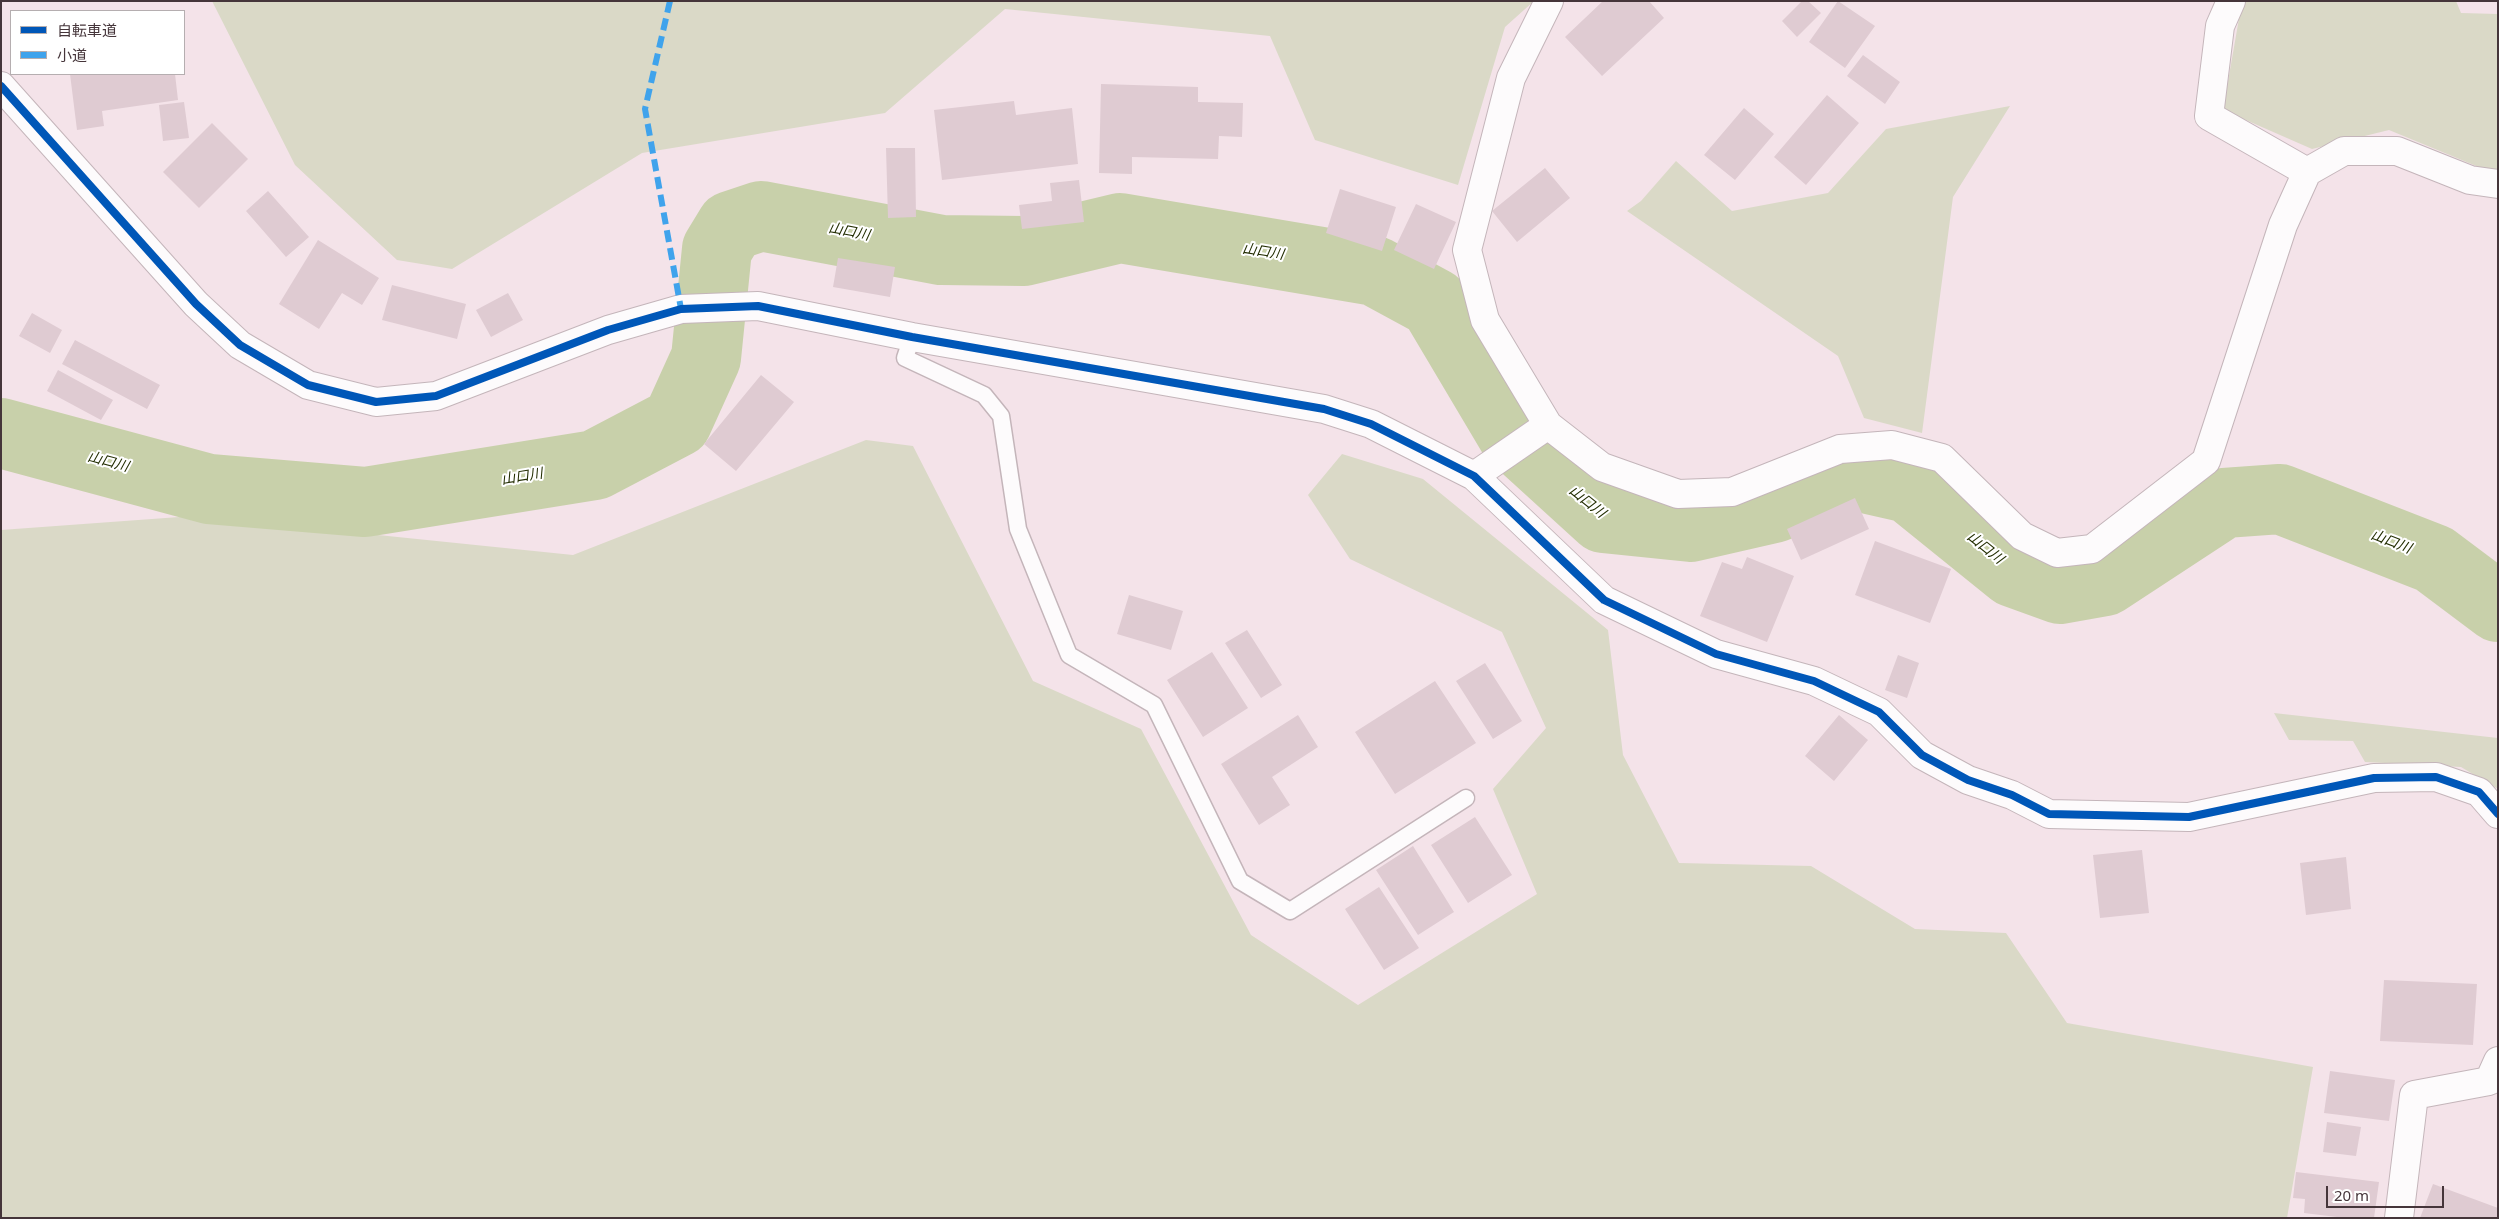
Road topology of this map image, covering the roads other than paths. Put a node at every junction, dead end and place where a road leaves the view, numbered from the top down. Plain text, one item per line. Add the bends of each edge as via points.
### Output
1 (1549, 1) edge
2 (2231, 1) edge
3 (1, 86) edge
4 (2308, 172) junction
5 (2498, 184) edge
6 (912, 337) junction
7 (1548, 426) junction
8 (1474, 476) junction
9 (1466, 798) dead end
10 (2498, 814) edge
11 (2498, 1061) edge
12 (2399, 1218) edge

1 - 7 street via 1511,78 1467,250 1486,320
2 - 4 street via 2220,26 2210,116
3 - 6 street via 196,304 240,345 308,385 376,402 436,396 608,330 681,309 758,306
4 - 5 street via 2344,151 2397,151 2470,180
4 - 7 street via 2283,224 2206,460 2092,549 2057,553 2022,536 1942,458 1892,445 1840,449 1732,492 1678,494 1602,467
6 - 8 street via 1324,409 1371,424
6 - 9 lane via 905,358 984,394 1001,416 1018,529 1069,655 1154,706 1240,881 1290,911
7 - 8 street
8 - 10 street via 1604,600 1716,654 1814,681 1879,712 1922,755 1968,780 2049,814 2189,817 2374,778 2436,777 2479,792
11 - 12 street via 2489,1081 2414,1095

